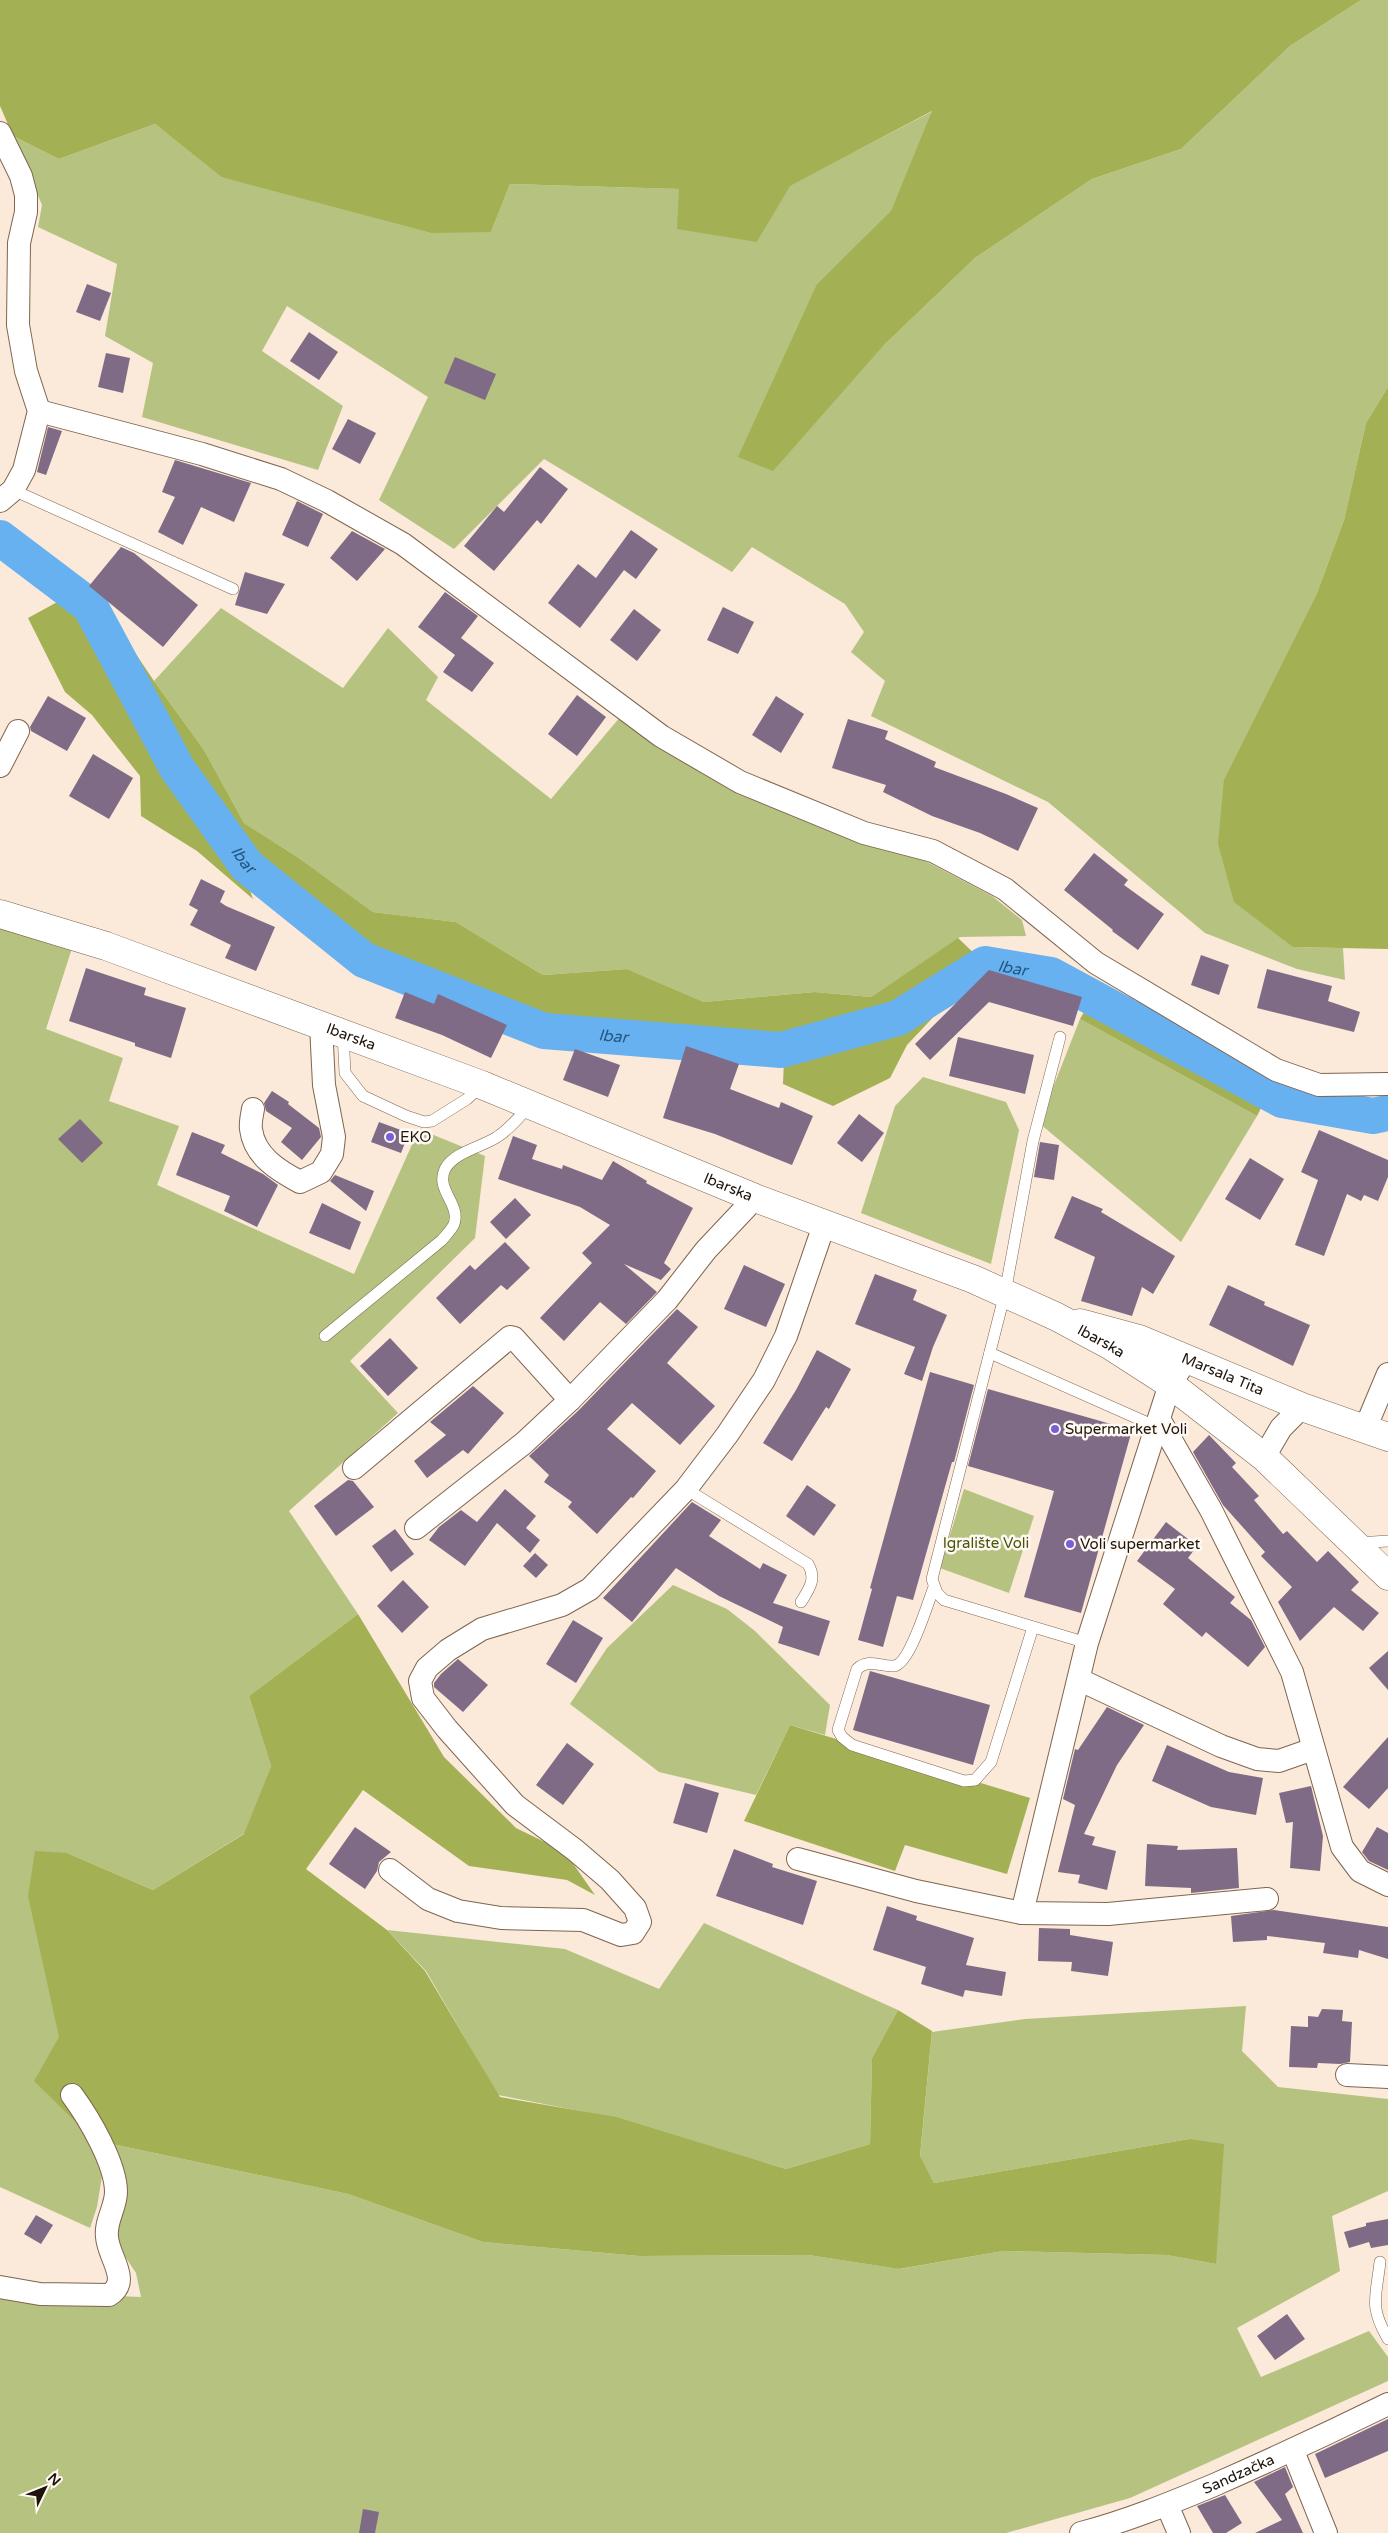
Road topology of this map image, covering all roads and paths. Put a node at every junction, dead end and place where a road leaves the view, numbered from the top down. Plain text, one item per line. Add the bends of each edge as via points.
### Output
1 (0, 134) edge
2 (39, 411) junction
3 (6, 495) edge
4 (233, 589) dead end
5 (18, 731) dead end
6 (0, 766) edge
7 (0, 914) edge
8 (332, 1029) junction
9 (1060, 1037) dead end
10 (1388, 1066) edge
11 (1388, 1084) edge
12 (482, 1085) junction
13 (1365, 1085) junction
14 (530, 1104) junction
15 (253, 1109) dead end
16 (755, 1198) junction
17 (824, 1225) junction
18 (1005, 1293) junction
19 (1057, 1317) junction
20 (326, 1336) dead end
21 (990, 1353) junction
22 (1187, 1359) junction
23 (1388, 1374) edge
24 (1170, 1384) junction
25 (570, 1400) junction
26 (1302, 1407) junction
27 (1158, 1423) junction
28 (1376, 1433) edge
29 (1264, 1458) junction
30 (354, 1468) dead end
31 (686, 1489) junction
32 (416, 1528) dead end
33 (1388, 1541) edge
34 (1354, 1543) junction
35 (1388, 1576) edge
36 (934, 1587) junction
37 (801, 1602) dead end
38 (1032, 1626) junction
39 (1088, 1643) junction
40 (1080, 1680) junction
41 (1314, 1748) junction
42 (798, 1859) dead end
43 (390, 1870) dead end
44 (1388, 1885) edge
45 (1267, 1900) dead end
46 (1022, 1913) junction
47 (1347, 2075) dead end
48 (1388, 2077) edge
49 (72, 2095) dead end
50 (1380, 2262) dead end
51 (0, 2287) edge
52 (1388, 2339) edge
53 (1388, 2404) edge
54 (1293, 2451) junction
55 (1168, 2505) junction
56 (1081, 2533) edge
57 (1180, 2533) edge
58 (1326, 2533) edge

1 - 2 street via 22,176 26,194 20,243 18,325 26,371
2 - 3 street via 24,470
2 - 13 street via 202,454 281,479 327,501 403,544 661,736 740,782 864,833 934,851 1005,889 1096,962 1276,1070 1319,1085
3 - 4 lane
5 - 6 street
7 - 8 main road, Ibarska via 106,946
8 - 12 main road, Ibarska
8 - 12 lane via 345,1072 363,1096 406,1116 432,1121
8 - 15 street via 324,1085 334,1137 332,1154 321,1172 300,1182 279,1172 261,1154 251,1130
9 - 18 lane via 1033,1141
10 - 13 street
11 - 13 street
12 - 14 main road, Ibarska
14 - 16 main road, Ibarska
14 - 20 lane via 498,1137 457,1157 447,1166 442,1176 444,1190 455,1212 454,1224 442,1240
16 - 17 main road, Ibarska
16 - 25 street via 706,1250 667,1300
17 - 18 main road, Ibarska
17 - 31 street via 786,1336 764,1380 728,1435
18 - 19 main road, Ibarska
18 - 21 lane
19 - 22 main road, Marsala Tita via 1139,1339
19 - 24 main road, Ibarska via 1111,1346
21 - 27 lane
21 - 36 lane via 932,1579
22 - 24 street
22 - 26 main road, Marsala Tita
23 - 28 street
24 - 27 street
24 - 29 main road, Ibarska
25 - 30 street via 510,1337
25 - 32 street via 524,1443
26 - 28 main road, Marsala Tita
26 - 29 street via 1281,1428
27 - 39 street
27 - 41 street via 1211,1510 1292,1672
29 - 34 main road, Ibarska
31 - 37 lane via 808,1564 813,1572 813,1582
31 - 43 street via 590,1589 562,1605 482,1629 448,1650 428,1668 420,1681 423,1698 515,1805 576,1850 635,1908 640,1922 633,1933 620,1935 583,1920 501,1918 458,1911 428,1899
33 - 34 lane
34 - 35 main road, Ibarska
36 - 38 lane via 944,1600
36 - 38 lane via 910,1650 901,1663 895,1666 869,1662 857,1669 838,1730 852,1745 964,1781 975,1780 991,1762
38 - 39 lane
39 - 40 street
40 - 41 street via 1221,1746 1257,1759 1279,1761
40 - 46 street
41 - 44 street via 1342,1847 1360,1871
42 - 46 street via 916,1891
45 - 46 street via 1108,1914
47 - 48 street
49 - 51 street via 89,2118 114,2176 116,2194 106,2238 120,2280 117,2290 109,2295 40,2294
50 - 52 lane via 1374,2308
53 - 54 street, Sandzačka
54 - 55 street, Sandzačka
54 - 58 street
55 - 56 street, Sandzačka
55 - 57 street

